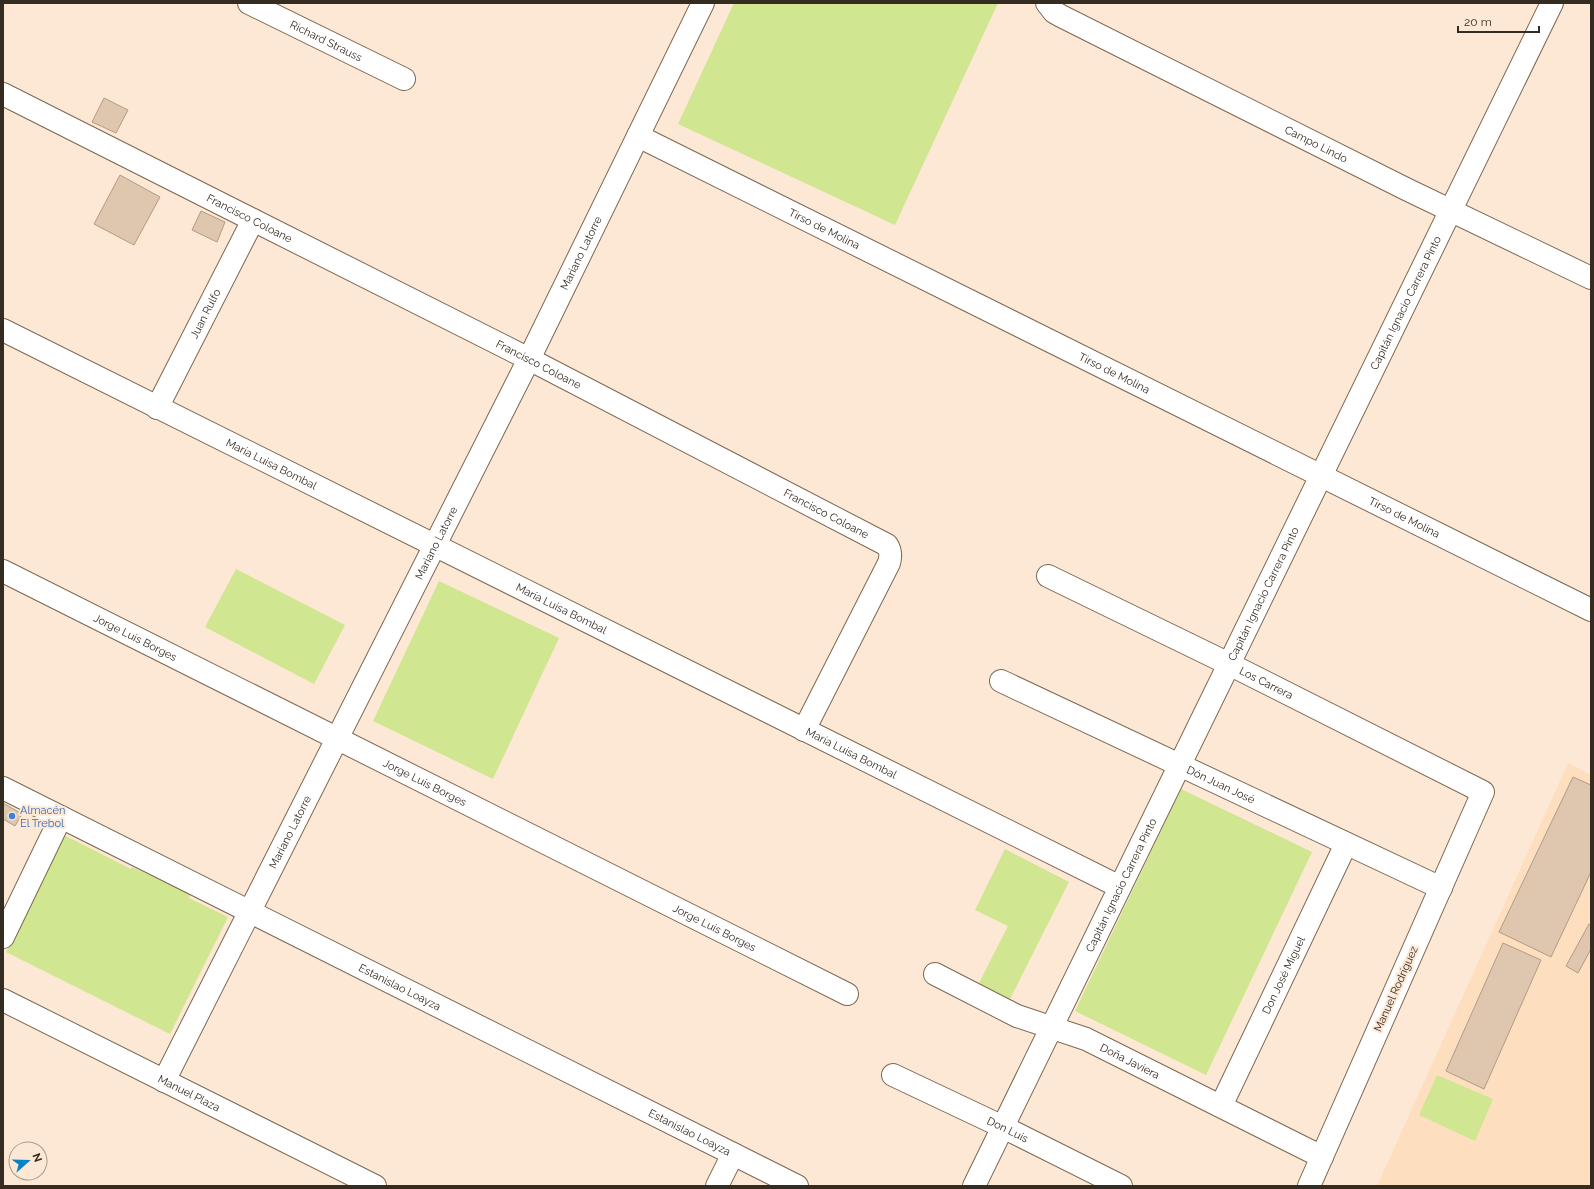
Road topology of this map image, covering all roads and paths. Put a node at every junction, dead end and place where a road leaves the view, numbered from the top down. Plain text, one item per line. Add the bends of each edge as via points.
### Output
1 (703, 3) edge
2 (1047, 3) edge
3 (1552, 3) edge
4 (255, 4) edge
5 (404, 80) dead end
6 (3, 94) edge
7 (638, 136) junction
8 (1451, 210) junction
9 (253, 220) junction
10 (1591, 278) edge
11 (3, 330) edge
12 (529, 359) junction
13 (157, 408) junction
14 (1321, 476) junction
15 (435, 546) junction
16 (3, 571) edge
17 (1048, 576) dead end
18 (1591, 610) edge
19 (1229, 664) junction
20 (1001, 681) dead end
21 (804, 730) junction
22 (337, 738) junction
23 (1179, 766) junction
24 (3, 788) edge
25 (1483, 792) joint
26 (61, 817) junction
27 (1346, 844) junction
28 (1120, 887) junction
29 (1441, 888) junction
30 (250, 912) junction
31 (3, 937) edge
32 (935, 974) dead end
33 (847, 994) dead end
34 (3, 1000) edge
35 (1051, 1028) junction
36 (893, 1075) dead end
37 (164, 1081) junction
38 (1221, 1106) junction
39 (1003, 1127) junction
40 (733, 1154) junction
41 (1322, 1157) junction
42 (375, 1186) edge
43 (717, 1186) edge
44 (797, 1186) edge
45 (974, 1186) edge
46 (1121, 1186) edge
47 (1309, 1186) edge

1 - 7 street, Mariano Latorre
2 - 8 street, Campo Lindo via 1061,16
3 - 8 street, Capitán Ignacio Carrera Pinto
4 - 5 street, Richard Strauss
6 - 9 street, Francisco Coloane
7 - 12 street, Mariano Latorre
7 - 14 street, Tirso de Molina
8 - 10 street, Campo Lindo
8 - 14 street, Capitán Ignacio Carrera Pinto
9 - 12 street, Francisco Coloane
9 - 13 street, Juan Rulfo
11 - 13 street, María Luisa Bombal
12 - 15 street, Mariano Latorre
12 - 21 street, Francisco Coloane via 887,545 890,549 889,563
13 - 15 street, María Luisa Bombal
14 - 18 street, Tirso de Molina
14 - 19 street, Capitán Ignacio Carrera Pinto
15 - 21 street, María Luisa Bombal
15 - 22 street, Mariano Latorre
16 - 22 street, Jorge Luis Borges
17 - 19 street, Los Carrera
19 - 23 street, Capitán Ignacio Carrera Pinto
19 - 25 street, Los Carrera
20 - 23 street, Dón Juan José
21 - 28 street, María Luisa Bombal
22 - 30 street, Mariano Latorre
22 - 33 street, Jorge Luis Borges
23 - 27 street, Dón Juan José
23 - 28 street, Capitán Ignacio Carrera Pinto
24 - 26 street, Estanislao Loayza
25 - 29 street, Manuel Rodríguez
26 - 30 street, Estanislao Loayza
26 - 31 street
27 - 29 street, Dón Juan José
27 - 38 street, Don José Miguel
28 - 35 street, Capitán Ignacio Carrera Pinto
29 - 41 street, Manuel Rodríguez
30 - 37 street, Mariano Latorre
30 - 40 street, Estanislao Loayza
32 - 35 street, Doña Javiera via 1017,1016
34 - 37 street, Manuel Plaza
35 - 38 street, Doña Javiera via 1086,1039
35 - 39 street, Capitán Ignacio Carrera Pinto
36 - 39 street, Don Luis
37 - 42 street, Manuel Plaza
38 - 41 street, Doña Javiera
39 - 45 street, Capitán Ignacio Carrera Pinto
39 - 46 street, Don Luis
40 - 43 street
40 - 44 street, Estanislao Loayza
41 - 47 street, Manuel Rodríguez

